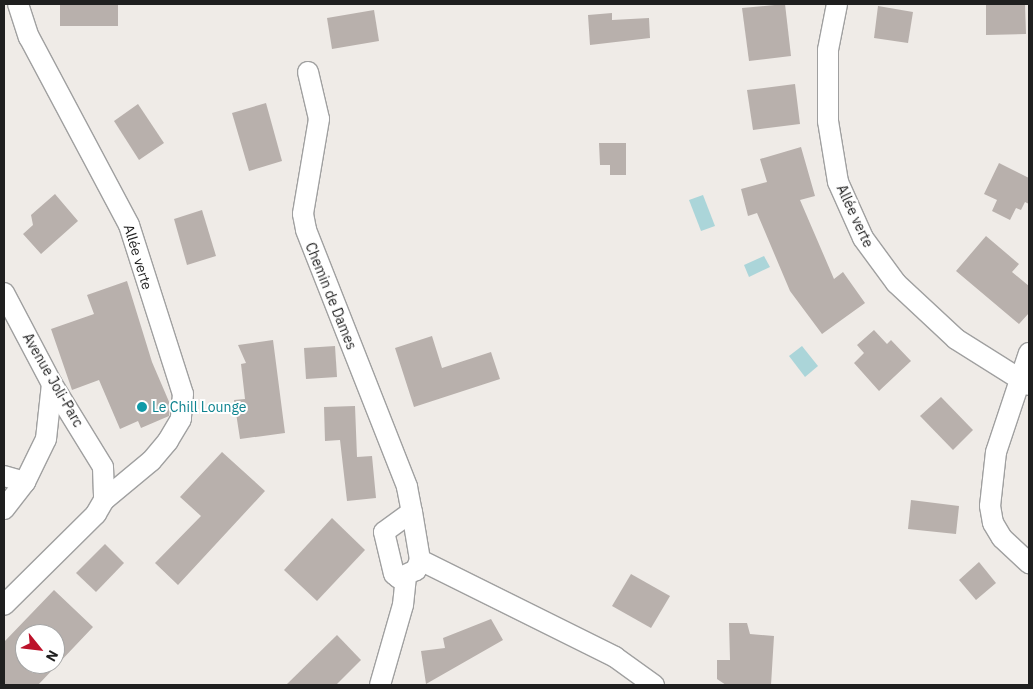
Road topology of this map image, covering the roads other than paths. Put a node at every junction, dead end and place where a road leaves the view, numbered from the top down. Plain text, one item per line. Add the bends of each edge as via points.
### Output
1 (18, 4) edge
2 (837, 4) edge
3 (308, 72) dead end
4 (4, 293) edge
5 (1029, 353) edge
6 (1024, 383) edge
7 (52, 384) junction
8 (4, 476) edge
9 (25, 482) junction
10 (104, 500) junction
11 (4, 509) edge
12 (412, 512) junction
13 (420, 560) junction
14 (1029, 563) edge
15 (406, 578) junction
16 (4, 605) edge
17 (380, 685) edge
18 (654, 685) edge

1 - 10 street, Allée verte via 28,37 126,219 183,394 181,419 168,441 151,461
2 - 6 street, Allée verte via 828,50 828,121 838,182 850,212 876,261 896,283 956,339
3 - 12 street, Chemin de Dames via 319,119 303,214 306,230 407,487
4 - 7 street, Avenue Joli-Parc
5 - 6 street
6 - 14 street via 996,452 990,506 993,523 1002,538
7 - 9 street via 46,439
7 - 10 street, Avenue Joli-Parc via 102,467
8 - 9 street
9 - 11 street
10 - 16 street, Allée verte via 96,514
12 - 13 street, Chemin de Dames
12 - 15 street via 384,532 394,574
13 - 15 street via 416,570
13 - 18 street via 615,657
15 - 17 street via 403,605

